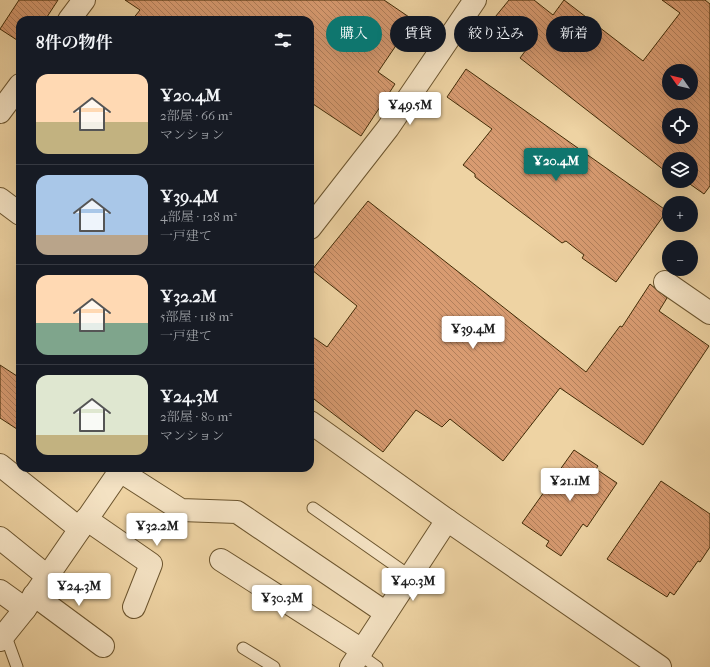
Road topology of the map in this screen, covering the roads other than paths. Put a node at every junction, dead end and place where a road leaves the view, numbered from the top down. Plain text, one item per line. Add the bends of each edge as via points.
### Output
1 (84, 0) edge
2 (475, 0) edge
3 (72, 16) edge
4 (16, 90) edge
5 (0, 112) edge
6 (0, 199) edge
7 (16, 211) edge
8 (314, 223) edge
9 (665, 282) dead end
10 (710, 313) edge
11 (314, 425) edge
12 (0, 465) edge
13 (119, 472) edge
14 (125, 472) edge
15 (313, 508) dead end
16 (447, 520) junction
17 (83, 524) junction
18 (0, 538) edge
19 (226, 569) dead end
20 (48, 576) junction
21 (410, 576) junction
22 (0, 591) edge
23 (30, 602) junction
24 (134, 607) dead end
25 (386, 613) junction
26 (2, 637) edge
27 (103, 646) dead end
28 (243, 648) dead end
29 (358, 657) edge
30 (17, 667) edge
31 (274, 667) edge
32 (377, 667) edge
33 (660, 667) edge

1 - 3 street
2 - 8 street via 388,128
4 - 5 street
6 - 7 street
9 - 10 street
11 - 16 street
12 - 17 street
13 - 17 street
14 - 25 street via 181,510 237,512
15 - 21 lane
16 - 21 street
16 - 33 street
17 - 20 street
17 - 24 street via 151,564
18 - 20 street
19 - 29 street
20 - 23 street
21 - 25 street
22 - 23 street
23 - 26 street
23 - 27 street
25 - 29 street
26 - 30 lane
28 - 31 lane
29 - 32 lane

